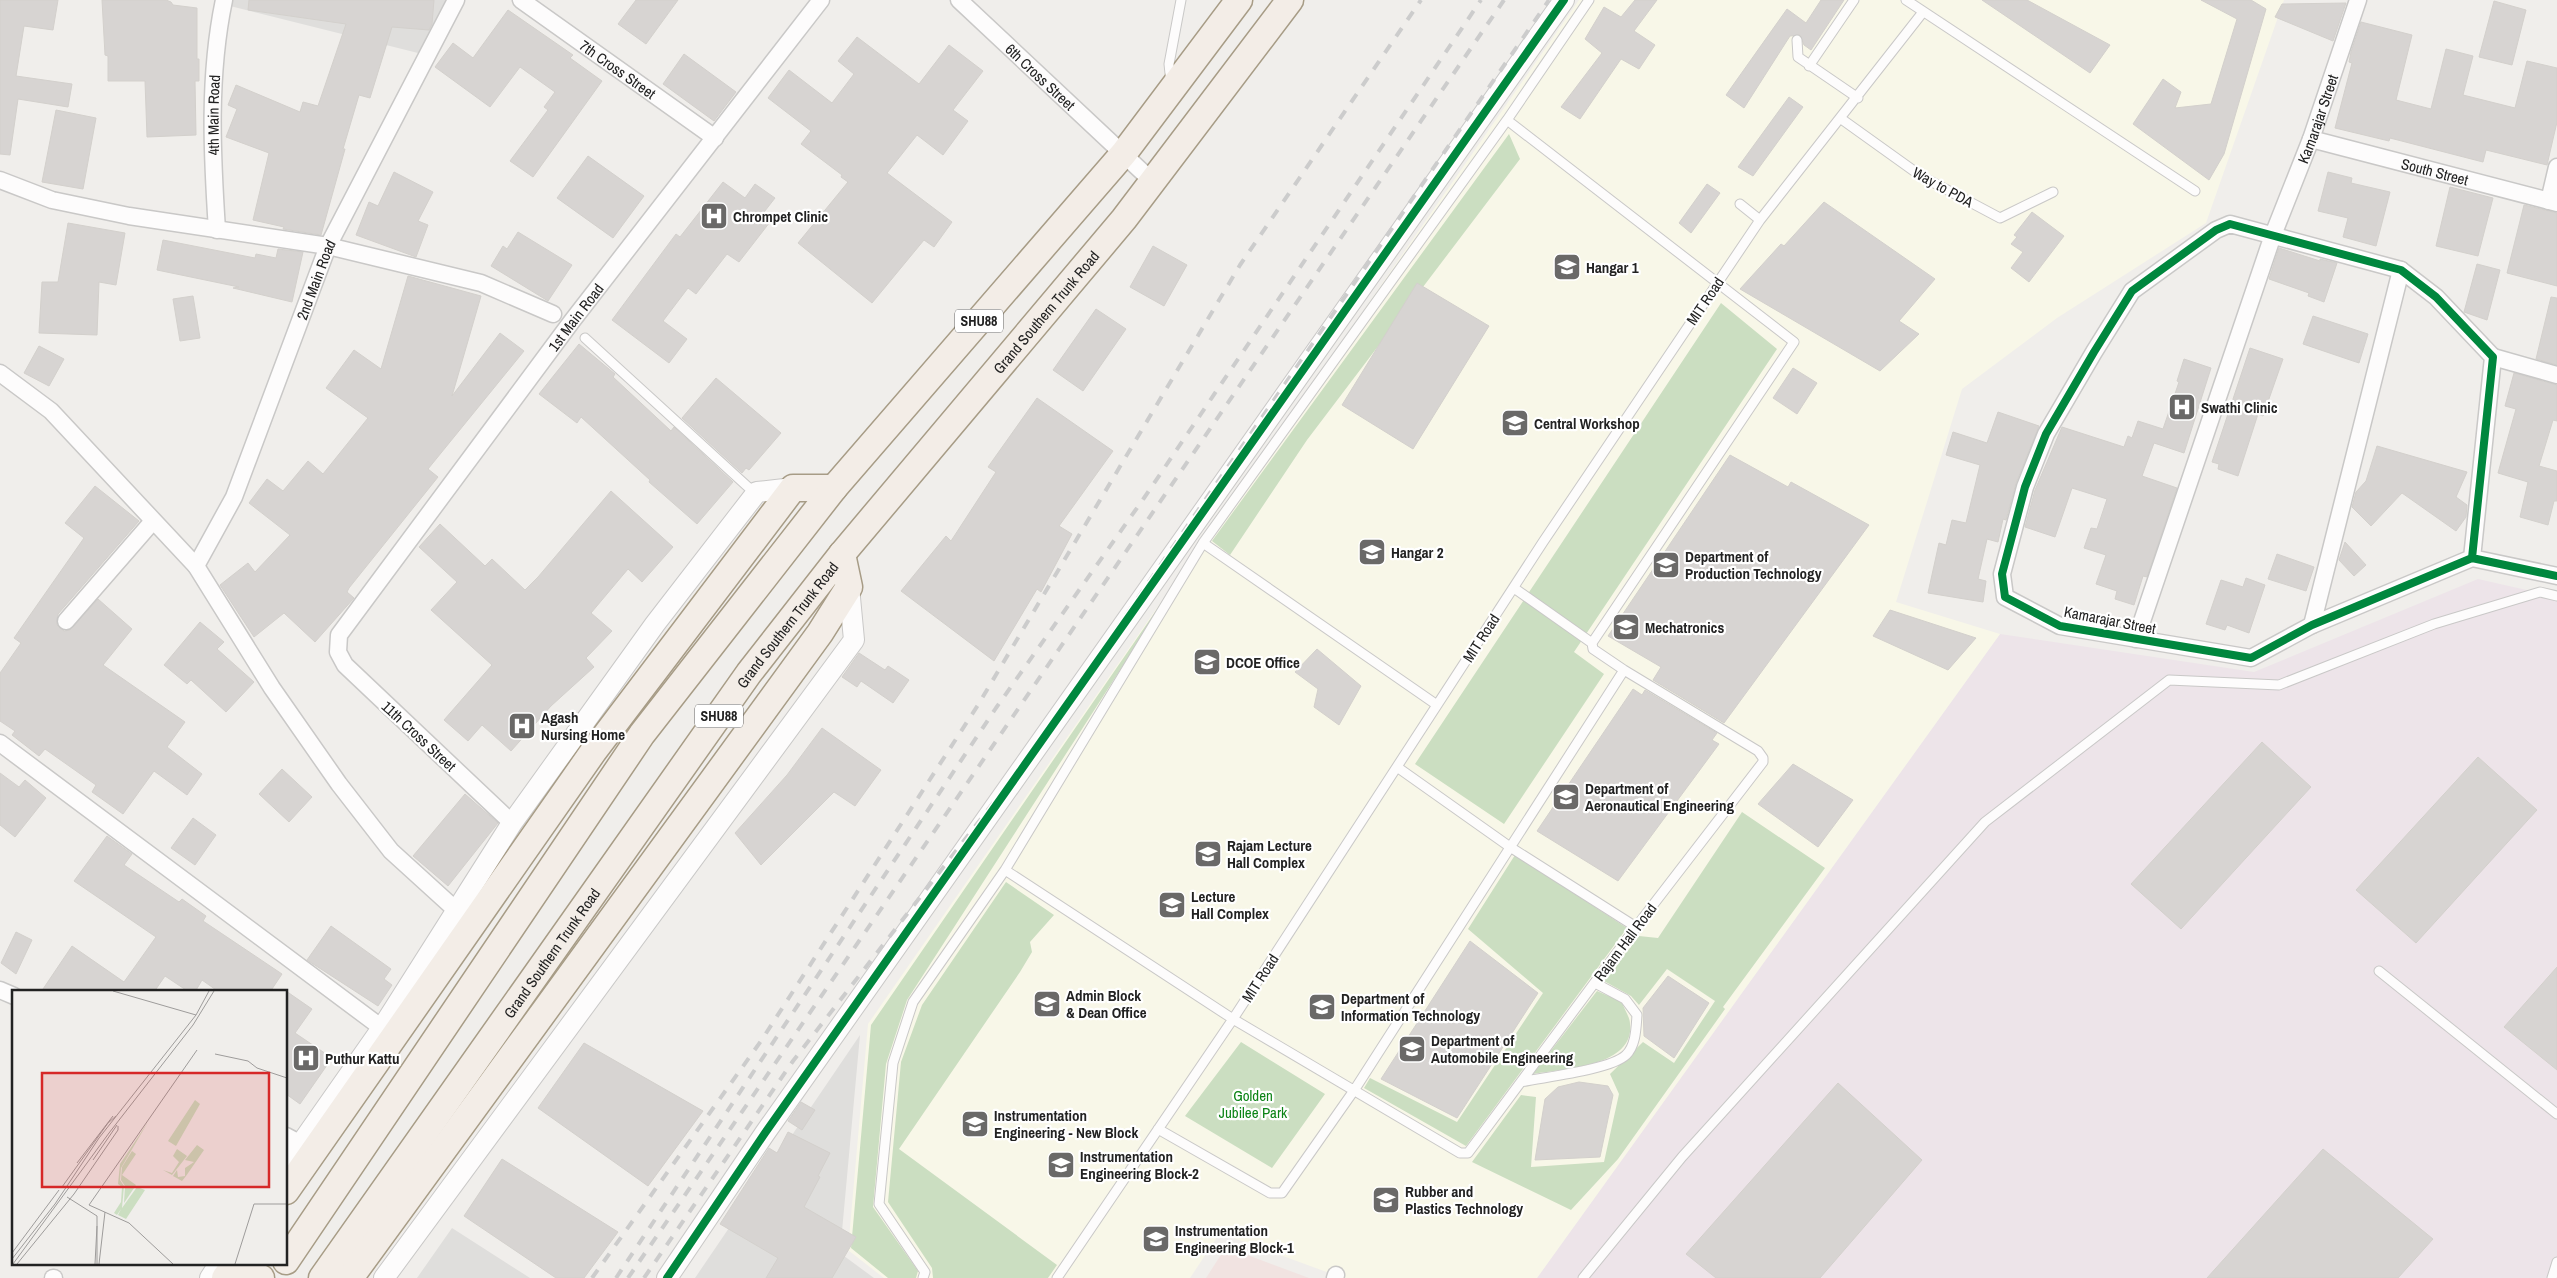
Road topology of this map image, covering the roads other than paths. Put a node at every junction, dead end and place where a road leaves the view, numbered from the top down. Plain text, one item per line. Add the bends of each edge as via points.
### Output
1 (224, 0) edge
2 (456, 0) edge
3 (521, 0) edge
4 (821, 0) edge
5 (959, 0) edge
6 (1239, 0) edge
7 (1290, 0) edge
8 (1564, 0) edge
9 (1589, 0) edge
10 (1854, 0) edge
11 (1906, 0) edge
12 (2358, 0) edge
13 (1181, 1) edge
14 (1923, 12) junction
15 (1797, 40) dead end
16 (1810, 66) junction
17 (1172, 90) junction
18 (1858, 98) junction
19 (1840, 118) junction
20 (1507, 120) junction
21 (715, 138) junction
22 (2311, 139) junction
23 (1124, 153) junction
24 (2557, 167) edge
25 (0, 180) edge
26 (1152, 180) junction
27 (2195, 191) dead end
28 (2053, 192) dead end
29 (2553, 202) edge
30 (1740, 204) dead end
31 (1760, 220) junction
32 (217, 230) junction
33 (2273, 235) junction
34 (328, 246) junction
35 (2401, 270) junction
36 (1716, 284) junction
37 (553, 314) dead end
38 (585, 338) dead end
39 (2494, 357) junction
40 (0, 373) edge
41 (2557, 374) edge
42 (793, 488) junction
43 (834, 488) junction
44 (757, 492) junction
45 (153, 520) junction
46 (1203, 544) junction
47 (842, 554) junction
48 (2472, 558) junction
49 (196, 566) junction
50 (2557, 576) edge
51 (849, 587) junction
52 (1514, 588) junction
53 (2557, 596) edge
54 (66, 621) dead end
55 (2312, 625) junction
56 (2136, 640) junction
57 (337, 642) joint
58 (1592, 642) junction
59 (1624, 670) junction
60 (1437, 705) junction
61 (0, 743) edge
62 (1397, 767) junction
63 (512, 824) junction
64 (1510, 848) junction
65 (1005, 870) junction
66 (457, 910) junction
67 (1636, 927) junction
68 (2378, 971) dead end
69 (1595, 983) junction
70 (0, 990) edge
71 (12, 995) edge
72 (1233, 1019) junction
73 (382, 1028) junction
74 (1521, 1082) junction
75 (1355, 1089) junction
76 (2557, 1114) edge
77 (1158, 1129) junction
78 (294, 1140) edge
79 (288, 1159) edge
80 (288, 1188) edge
81 (288, 1258) edge
82 (2557, 1262) edge
83 (218, 1266) edge
84 (234, 1266) edge
85 (283, 1266) edge
86 (210, 1278) edge
87 (225, 1278) edge
88 (248, 1278) edge
89 (261, 1278) edge
90 (275, 1278) edge
91 (322, 1278) edge
92 (350, 1278) edge
93 (384, 1278) edge
94 (667, 1278) edge
95 (923, 1278) edge
96 (1058, 1278) edge
97 (1583, 1278) edge
98 (2552, 1278) edge

1 - 32 street, 4th Main Road via 215,51 212,156
2 - 34 street, 2nd Main Road
3 - 21 street, 7th Cross Street
4 - 21 street, 1st Main Road
5 - 23 street, 6th Cross Street
6 - 17 main road, SHU88
7 - 26 main road, Grand Southern Trunk Road / SHU88
8 - 94 street via 765,1133
9 - 20 lane
10 - 16 lane
11 - 14 lane
12 - 22 street, Kamarajar Street
13 - 17 lane via 1169,64
14 - 18 lane, MIT Road
14 - 27 lane
15 - 16 lane via 1798,57
16 - 18 lane
17 - 23 main road, SHU88
18 - 19 lane, MIT Road
19 - 28 lane, Way to PDA via 1921,176 2000,218
19 - 31 lane, MIT Road
20 - 36 lane
20 - 46 lane
21 - 57 street, 1st Main Road via 572,321 339,635
22 - 29 street, South Street
22 - 33 street, Kamarajar Street
23 - 26 street, 6th Cross Street
23 - 43 main road, SHU88
24 - 29 street
25 - 32 street via 52,200
26 - 47 main road, Grand Southern Trunk Road / SHU88 via 1124,219
30 - 31 lane
31 - 36 lane, MIT Road
32 - 34 street
33 - 35 street
33 - 56 street, Kamarajar Street
33 - 56 street, Kamarajar Street via 2230,224 2216,230 2132,291 2046,434 2025,487 2002,574 2005,597 2060,626
34 - 37 street via 481,283
34 - 49 street, 2nd Main Road via 234,497
35 - 39 street via 2436,297
35 - 55 street
36 - 52 lane, MIT Road
36 - 58 lane via 1794,342
38 - 44 lane
39 - 41 street
39 - 48 street
40 - 45 street via 50,411
42 - 43 main road
42 - 44 street
42 - 80 main road via 593,752
43 - 81 main road, SHU88 via 642,734
44 - 63 street via 654,624
45 - 49 street
45 - 54 street
46 - 60 lane
46 - 65 lane
47 - 51 main road
47 - 91 main road, Grand Southern Trunk Road / SHU88 via 744,681
48 - 50 street
48 - 55 street, Kamarajar Street
49 - 66 street via 272,688 339,784 391,851
51 - 92 main road via 820,633
51 - 93 street via 854,640
52 - 58 lane, Rajam Hall Road
52 - 60 lane, MIT Road
53 - 97 lane via 2540,592 2434,624 2279,685 2169,680 1985,822 1682,1157
55 - 56 street, Kamarajar Street via 2252,658
57 - 63 street, 11th Cross Street via 345,665
58 - 59 lane, Rajam Hall Road via 1593,649
59 - 64 lane
59 - 67 lane, Rajam Hall Road via 1758,751 1763,758 1760,767
60 - 62 lane, MIT Road
61 - 73 street
62 - 64 lane
62 - 72 lane, MIT Road
63 - 66 street
64 - 67 lane
64 - 75 lane
65 - 72 lane, Rajam Hall Road
65 - 95 lane via 913,1002 893,1063 879,1204 925,1272
66 - 73 street
67 - 69 lane, Rajam Hall Road
68 - 76 lane
69 - 74 lane, Rajam Hall Road
69 - 74 lane via 1625,999 1637,1015 1634,1042 1625,1056 1594,1068
70 - 71 street
72 - 75 lane, Rajam Hall Road
72 - 77 lane, MIT Road
73 - 78 street
74 - 75 lane, Rajam Hall Road via 1471,1151 1464,1154
75 - 77 lane via 1286,1189 1277,1194
77 - 96 lane, MIT Road
78 - 79 street
82 - 98 lane
83 - 86 street
84 - 87 main road
85 - 90 main road
88 - 89 main road

